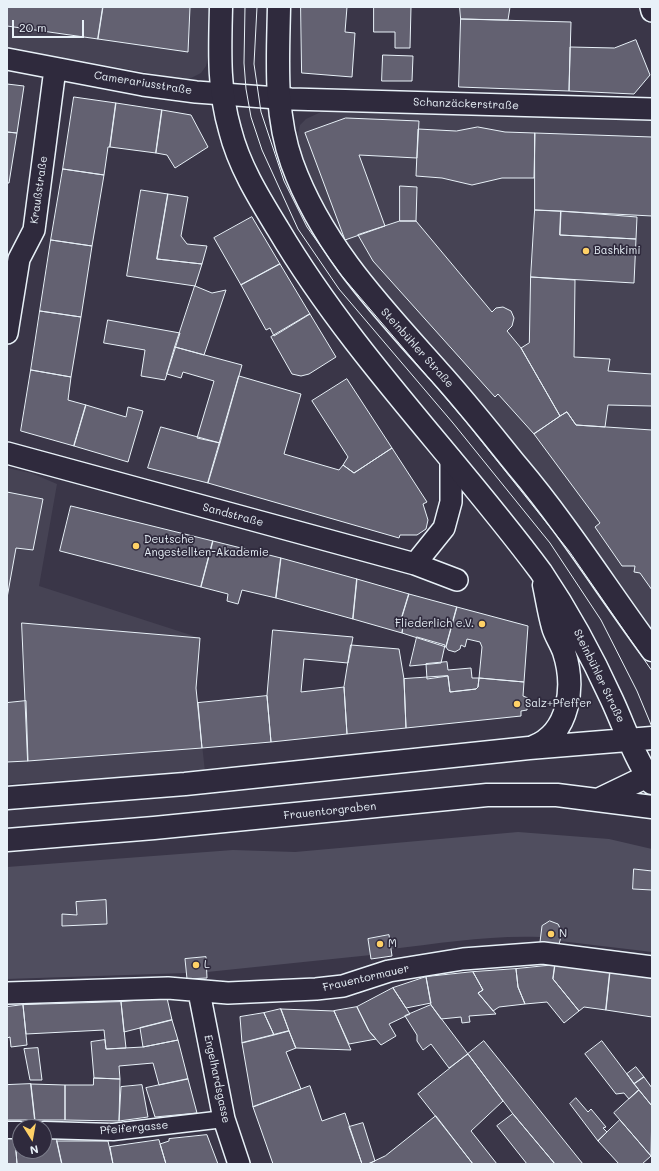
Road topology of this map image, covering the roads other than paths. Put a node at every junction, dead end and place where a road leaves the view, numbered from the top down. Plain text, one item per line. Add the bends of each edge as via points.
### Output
1 (221, 7) edge
2 (279, 7) edge
3 (651, 7) edge
4 (652, 11) edge
5 (7, 59) edge
6 (55, 68) junction
7 (222, 94) junction
8 (279, 98) junction
9 (652, 109) edge
10 (7, 333) edge
11 (7, 453) edge
12 (451, 459) junction
13 (414, 564) junction
14 (541, 572) junction
15 (457, 580) dead end
16 (652, 650) edge
17 (652, 738) edge
18 (629, 740) junction
19 (529, 748) junction
20 (651, 778) edge
21 (7, 798) edge
22 (600, 799) junction
23 (652, 807) edge
24 (7, 840) edge
25 (652, 967) edge
26 (199, 992) junction
27 (7, 993) edge
28 (224, 1119) junction
29 (52, 1130) edge
30 (239, 1164) edge

1 - 7 main road, Steinbühler Straße
2 - 8 main road, Steinbühler Straße
3 - 4 street
5 - 6 street, Camerariusstraße
6 - 7 street, Camerariusstraße via 157,87
6 - 10 street, Kraußstraße via 34,230 19,259
7 - 8 street, Camerariusstraße
7 - 12 main road, Steinbühler Straße via 230,131 244,169 291,251 342,326
8 - 9 street, Schanzäckerstraße
8 - 16 main road, Steinbühler Straße via 292,163 305,195 334,247 368,293 445,378 533,485
11 - 13 street, Sandstraße
12 - 13 street via 451,502 444,528
12 - 14 main road, Steinbühler Straße
13 - 15 street, Sandstraße
14 - 18 main road, Steinbühler Straße via 584,644 610,694
14 - 19 main road, Steinbühler Straße via 553,629 566,661 569,692 564,715 556,731 542,743
17 - 18 main road
18 - 19 main road
18 - 20 main road, Steinbühler Straße
19 - 21 main road via 185,784
20 - 22 main road
22 - 23 main road, Frauentorgraben
22 - 24 main road, Frauentorgraben via 532,794 487,795
25 - 26 street, Frauentormauer via 543,953 463,959 389,971 343,986 228,993
26 - 27 street, Frauentormauer via 168,988
26 - 28 street, Engelhardsgasse
28 - 29 street, Pfeifergasse via 113,1132
28 - 30 street, Engelhardsgasse

